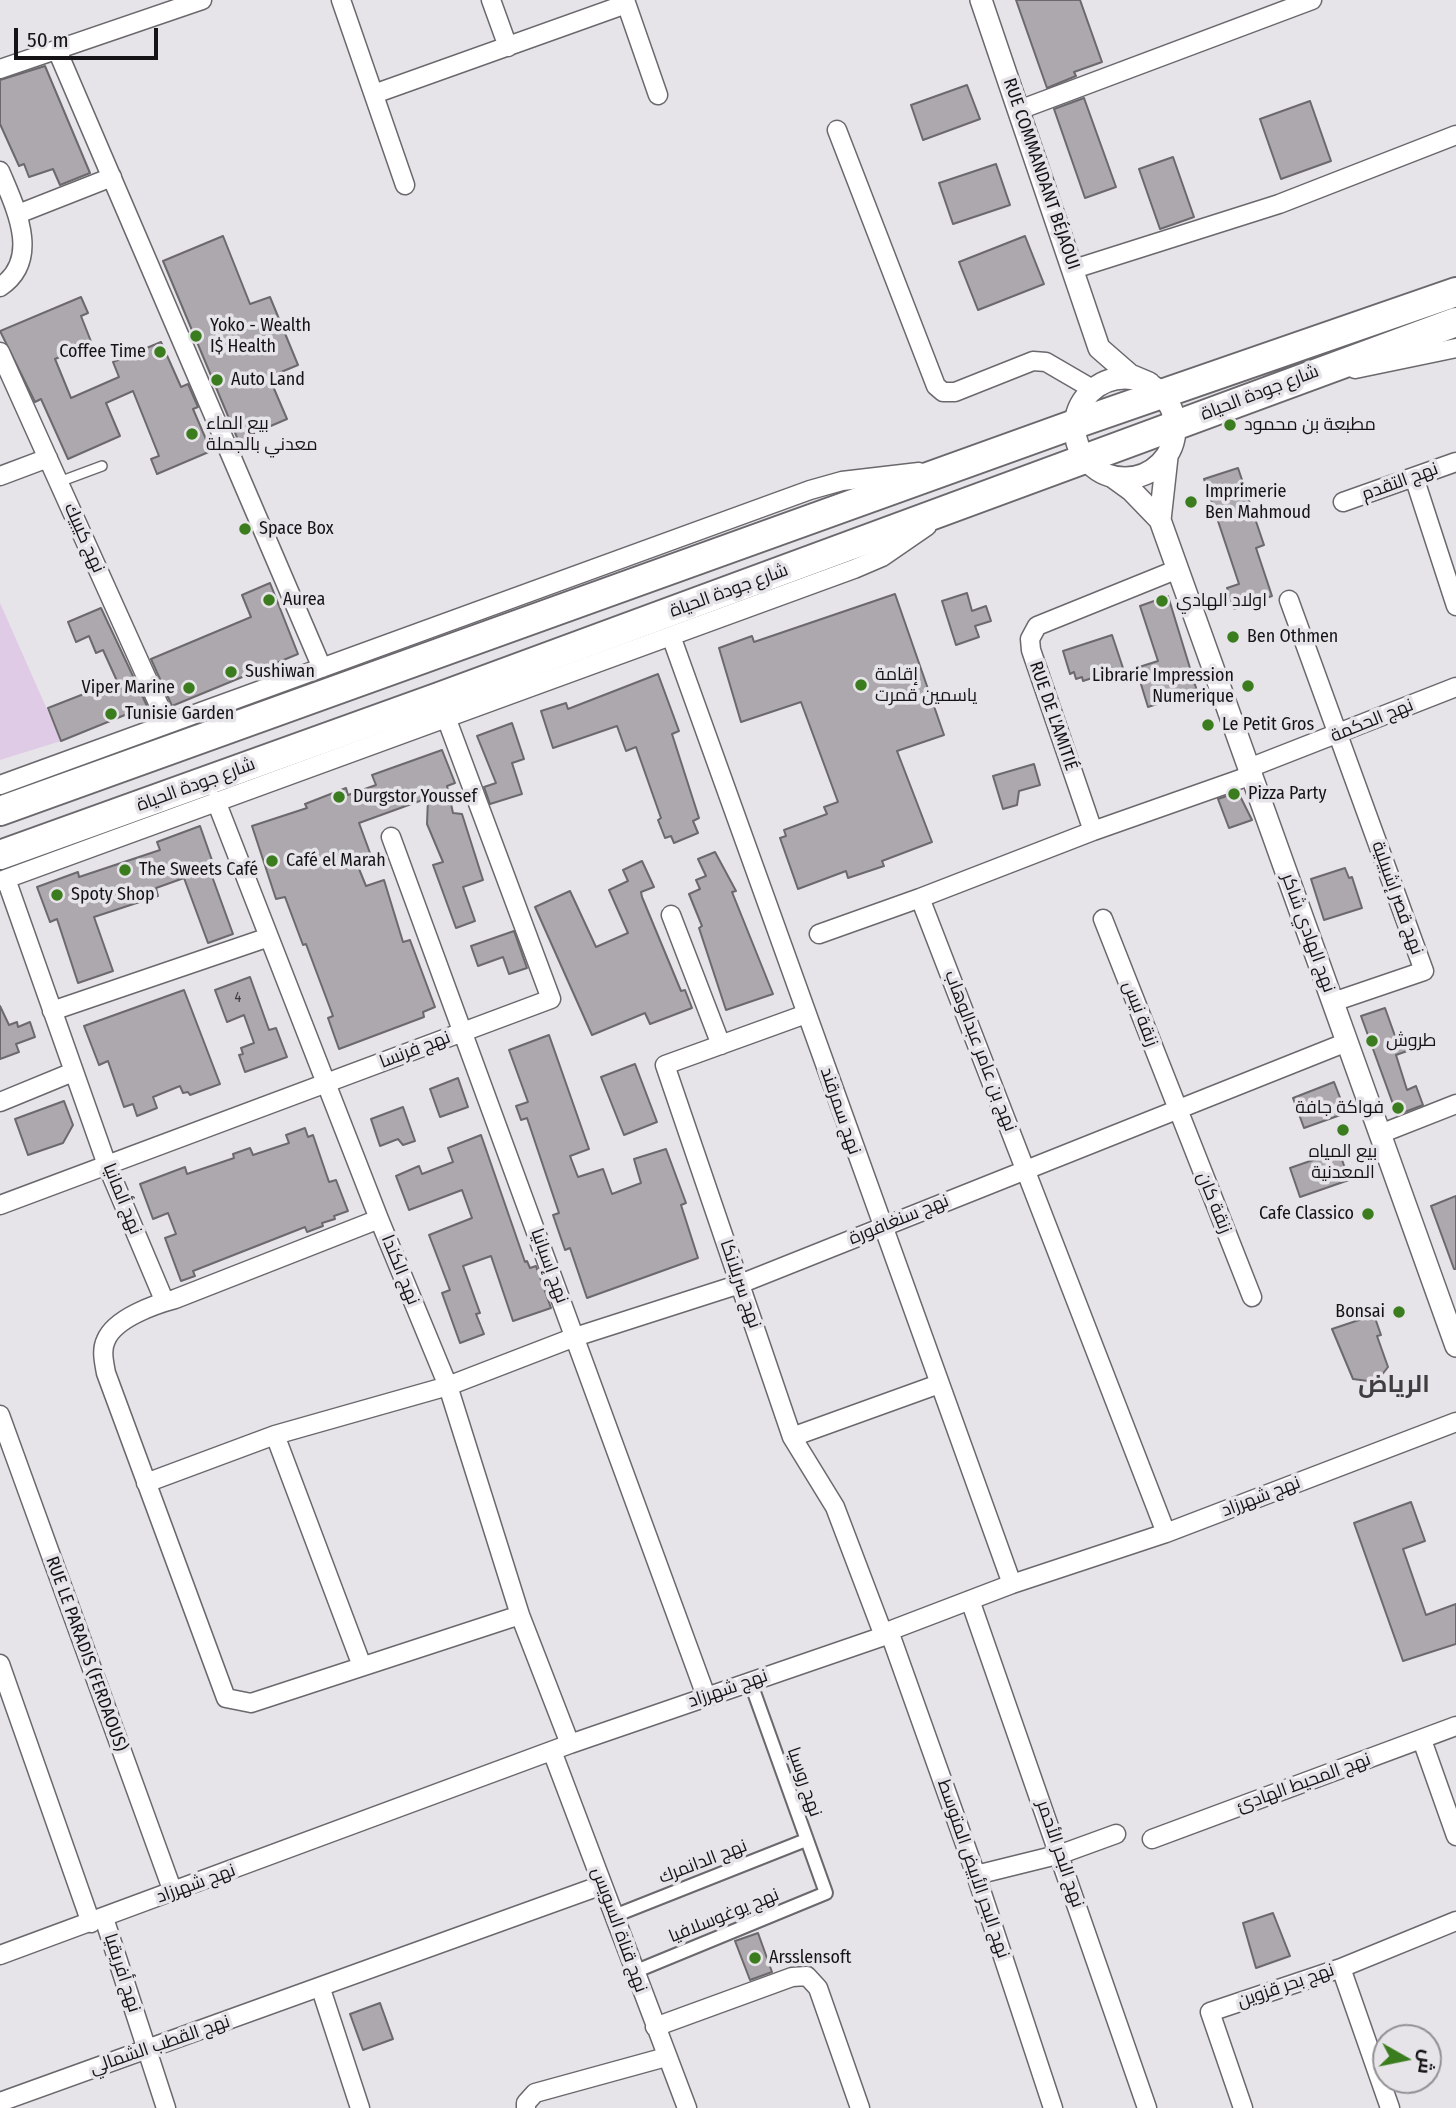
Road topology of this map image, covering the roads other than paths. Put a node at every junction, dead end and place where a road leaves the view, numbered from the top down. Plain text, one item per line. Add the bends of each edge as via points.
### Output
1 (202, 0) edge
2 (341, 0) edge
3 (491, 0) edge
4 (981, 0) edge
5 (1312, 0) edge
6 (625, 2) edge
7 (508, 47) junction
8 (57, 50) junction
9 (0, 69) edge
10 (374, 94) junction
11 (658, 95) dead end
12 (1019, 110) junction
13 (837, 130) dead end
14 (1456, 135) edge
15 (0, 171) edge
16 (112, 177) junction
17 (405, 185) dead end
18 (18, 214) junction
19 (1074, 270) junction
20 (0, 287) edge
21 (1456, 292) edge
22 (1456, 321) edge
23 (1099, 348) junction
24 (1456, 348) edge
25 (0, 352) edge
26 (1293, 380) junction
27 (1155, 388) junction
28 (1082, 406) junction
29 (1176, 425) junction
30 (1167, 457) junction
31 (48, 458) junction
32 (1085, 459) junction
33 (1456, 462) edge
34 (102, 466) dead end
35 (951, 470) junction
36 (0, 476) edge
37 (1113, 477) junction
38 (1414, 477) junction
39 (59, 482) junction
40 (1343, 502) dead end
41 (952, 509) junction
42 (1160, 520) junction
43 (1178, 569) junction
44 (1289, 600) dead end
45 (1456, 606) edge
46 (671, 636) junction
47 (322, 668) junction
48 (1456, 687) edge
49 (447, 720) junction
50 (167, 723) junction
51 (1336, 735) junction
52 (1250, 772) junction
53 (0, 785) edge
54 (216, 801) junction
55 (0, 811) edge
56 (1093, 831) junction
57 (391, 837) dead end
58 (2, 872) edge
59 (920, 898) junction
60 (671, 915) dead end
61 (1103, 919) dead end
62 (819, 934) dead end
63 (269, 937) junction
64 (1333, 1002) junction
65 (52, 1012) junction
66 (806, 1014) junction
67 (463, 1032) junction
68 (1348, 1042) junction
69 (721, 1045) junction
70 (73, 1072) junction
71 (326, 1083) junction
72 (0, 1102) edge
73 (1456, 1104) edge
74 (1177, 1109) junction
75 (1380, 1135) junction
76 (107, 1165) junction
77 (1025, 1168) junction
78 (0, 1205) edge
79 (379, 1219) junction
80 (881, 1227) junction
81 (740, 1284) junction
82 (1447, 1289) edge
83 (1252, 1297) dead end
84 (164, 1300) junction
85 (575, 1337) junction
86 (1456, 1346) edge
87 (939, 1384) junction
88 (448, 1386) junction
89 (0, 1415) edge
90 (1456, 1422) edge
91 (275, 1435) junction
92 (792, 1437) junction
93 (146, 1483) junction
94 (1166, 1533) junction
95 (1012, 1584) junction
96 (970, 1600) junction
97 (520, 1615) junction
98 (887, 1633) junction
99 (0, 1664) edge
100 (362, 1666) junction
101 (750, 1681) junction
102 (706, 1696) junction
103 (1456, 1726) edge
104 (1422, 1740) junction
105 (570, 1744) junction
106 (552, 1751) junction
107 (1116, 1834) dead end
108 (1456, 1836) edge
109 (1152, 1839) dead end
110 (806, 1840) junction
111 (1061, 1854) junction
112 (976, 1875) junction
113 (602, 1885) junction
114 (173, 1892) junction
115 (826, 1893) joint
116 (614, 1916) junction
117 (97, 1920) junction
118 (1456, 1921) edge
119 (0, 1955) edge
120 (1341, 1968) junction
121 (634, 1972) junction
122 (321, 1989) junction
123 (655, 2027) junction
124 (146, 2049) junction
125 (667, 2057) junction
126 (0, 2102) edge
127 (166, 2108) edge
128 (360, 2108) edge
129 (526, 2108) edge
130 (687, 2108) edge
131 (860, 2108) edge
132 (1053, 2108) edge
133 (1147, 2108) edge
134 (1243, 2108) edge
135 (1390, 2108) edge

1 - 8 street
2 - 10 street
3 - 7 street
4 - 12 street, RUE COMMANDANT BÉJAOUI
5 - 12 street
6 - 7 street
6 - 11 street
7 - 10 street
8 - 9 street
8 - 16 street
10 - 17 street
12 - 19 street, RUE COMMANDANT BÉJAOUI
13 - 28 street via 936,386 943,392 955,392 1033,361 1046,362
14 - 19 street via 1279,204
15 - 18 street
16 - 18 street
16 - 47 street
18 - 20 street via 22,259
19 - 23 street, RUE COMMANDANT BÉJAOUI
21 - 27 highway, شارع جودة الحياة
22 - 26 highway, شارع جودة الحياة
23 - 27 street via 1130,375
23 - 28 street
24 - 26 street
25 - 31 street, نهج كيبيك
26 - 29 highway, شارع جودة الحياة
27 - 28 highway, شارع جودة الحياة
27 - 29 street via 1171,408
28 - 32 street via 1077,443
28 - 35 highway, شارع جودة الحياة
29 - 30 street
29 - 32 highway, شارع جودة الحياة
30 - 37 street via 1143,475
30 - 42 street
31 - 36 street
31 - 39 street, نهج كيبيك
32 - 37 street
32 - 41 highway, شارع جودة الحياة
33 - 38 street, نهج التقدم
34 - 39 lane
35 - 47 street via 902,472 810,490
35 - 55 highway, شارع جودة الحياة
37 - 42 street
38 - 40 street, نهج التقدم
38 - 45 street
39 - 50 street, نهج كيبيك
41 - 46 street via 873,561
41 - 58 highway, شارع جودة الحياة
42 - 43 street, نهج الهادي شاكر
43 - 52 street, نهج الهادي شاكر
43 - 56 street, RUE DE L'AMITIÉ via 1033,631 1031,650
44 - 51 street
46 - 49 street
46 - 66 street, نهج سمرقند
47 - 50 street
48 - 51 street, نهج الحكمة
49 - 54 street
49 - 67 street, نهج فرنسا via 551,999
50 - 53 street
51 - 52 street, نهج الحكمة
51 - 64 street, نهج قصر إشبيلية via 1424,971
52 - 56 street
52 - 64 street, نهج الهادي شاكر
54 - 58 street
54 - 63 street, نهج الكندا
56 - 59 street
57 - 67 street, نهج إسبانيا
58 - 65 street, نهج ألمانيا
59 - 62 street
59 - 77 street, نهج بن عامر عبدالوهاب
60 - 69 street
61 - 74 street, زنقة نيس
63 - 65 street
63 - 71 street, نهج الكندا
64 - 68 street, نهج الهادي شاكر
65 - 70 street, نهج ألمانيا
66 - 69 street, نهج سريلانكا
66 - 80 street, نهج سمرقند
67 - 71 street, نهج فرنسا
67 - 85 street, نهج إسبانيا
68 - 74 street, نهج سنغافورة
68 - 75 street, نهج الهادي شاكر
69 - 81 street, نهج سريلانكا via 665,1065
70 - 72 street
70 - 76 street, نهج ألمانيا
71 - 76 street, نهج فرنسا
71 - 79 street, نهج الكندا
73 - 75 street
74 - 77 street, نهج سنغافورة
74 - 83 street, زنقة كان
75 - 82 street, نهج الهادي شاكر
76 - 78 street, نهج فرنسا
76 - 84 street, نهج ألمانيا
77 - 80 street, نهج سنغافورة
77 - 94 street, نهج بن عامر عبدالوهاب
79 - 84 street
79 - 88 street, نهج الكندا
80 - 81 street, نهج سنغافورة
80 - 87 street, نهج سمرقند
81 - 85 street, نهج سنغافورة
81 - 92 street, نهج سريلانكا
82 - 86 street, نهج الهادي شاكر
84 - 93 street via 116,1326 106,1339 103,1355
85 - 88 street, نهج سنغافورة
85 - 102 street, نهج إسبانيا
87 - 92 street
87 - 95 street, نهج سمرقند
88 - 91 street, نهج سنغافورة
88 - 97 street, نهج الكندا
89 - 114 street, RUE LE PARADIS (FERDAOUS)
90 - 94 street, نهج شهرزاد
91 - 93 street, نهج سنغافورة
91 - 100 street
92 - 98 street, نهج سريلانكا via 835,1507
93 - 100 street via 226,1698 251,1703
94 - 95 street, نهج شهرزاد
95 - 96 street, نهج شهرزاد
96 - 98 street, نهج شهرزاد
96 - 111 street, نهج البحر الأحمر
97 - 100 street
97 - 105 street, نهج الكندا
98 - 101 street, نهج شهرزاد
98 - 112 street, نهج البحر الأبيض المتوسط
99 - 117 street, نهج أفريقيا
101 - 102 street, نهج شهرزاد
101 - 110 street, نهج روسيا
102 - 105 street, نهج شهرزاد
103 - 104 street, نهج المحيط الهادئ
104 - 108 street
104 - 109 street, نهج المحيط الهادئ
105 - 106 street, نهج شهرزاد
106 - 113 street, نهج قناة السويس
106 - 114 street, نهج شهرزاد
107 - 111 street
110 - 115 street, نهج روسيا
110 - 116 street, نهج الدانمرك
111 - 112 street
111 - 133 street, نهج البحر الأحمر
112 - 132 street, نهج البحر الأبيض المتوسط
113 - 116 street, نهج قناة السويس
113 - 122 street, نهج القطب الشمالي
114 - 117 street, نهج شهرزاد
115 - 121 street, نهج يوغوسلافيا
116 - 121 street, نهج قناة السويس
117 - 119 street, نهج شهرزاد
117 - 124 street, نهج أفريقيا
118 - 120 street, نهج بحر قزوين
120 - 134 street, نهج بحر قزوين via 1210,2012
120 - 135 street
121 - 123 street, نهج قناة السويس
122 - 124 street, نهج القطب الشمالي
122 - 128 street
123 - 125 street, نهج قناة السويس
123 - 131 street via 792,1977 807,1976 818,1988
124 - 126 street, نهج القطب الشمالي
124 - 127 street, نهج أفريقيا
125 - 129 street via 535,2094
125 - 130 street, نهج قناة السويس

